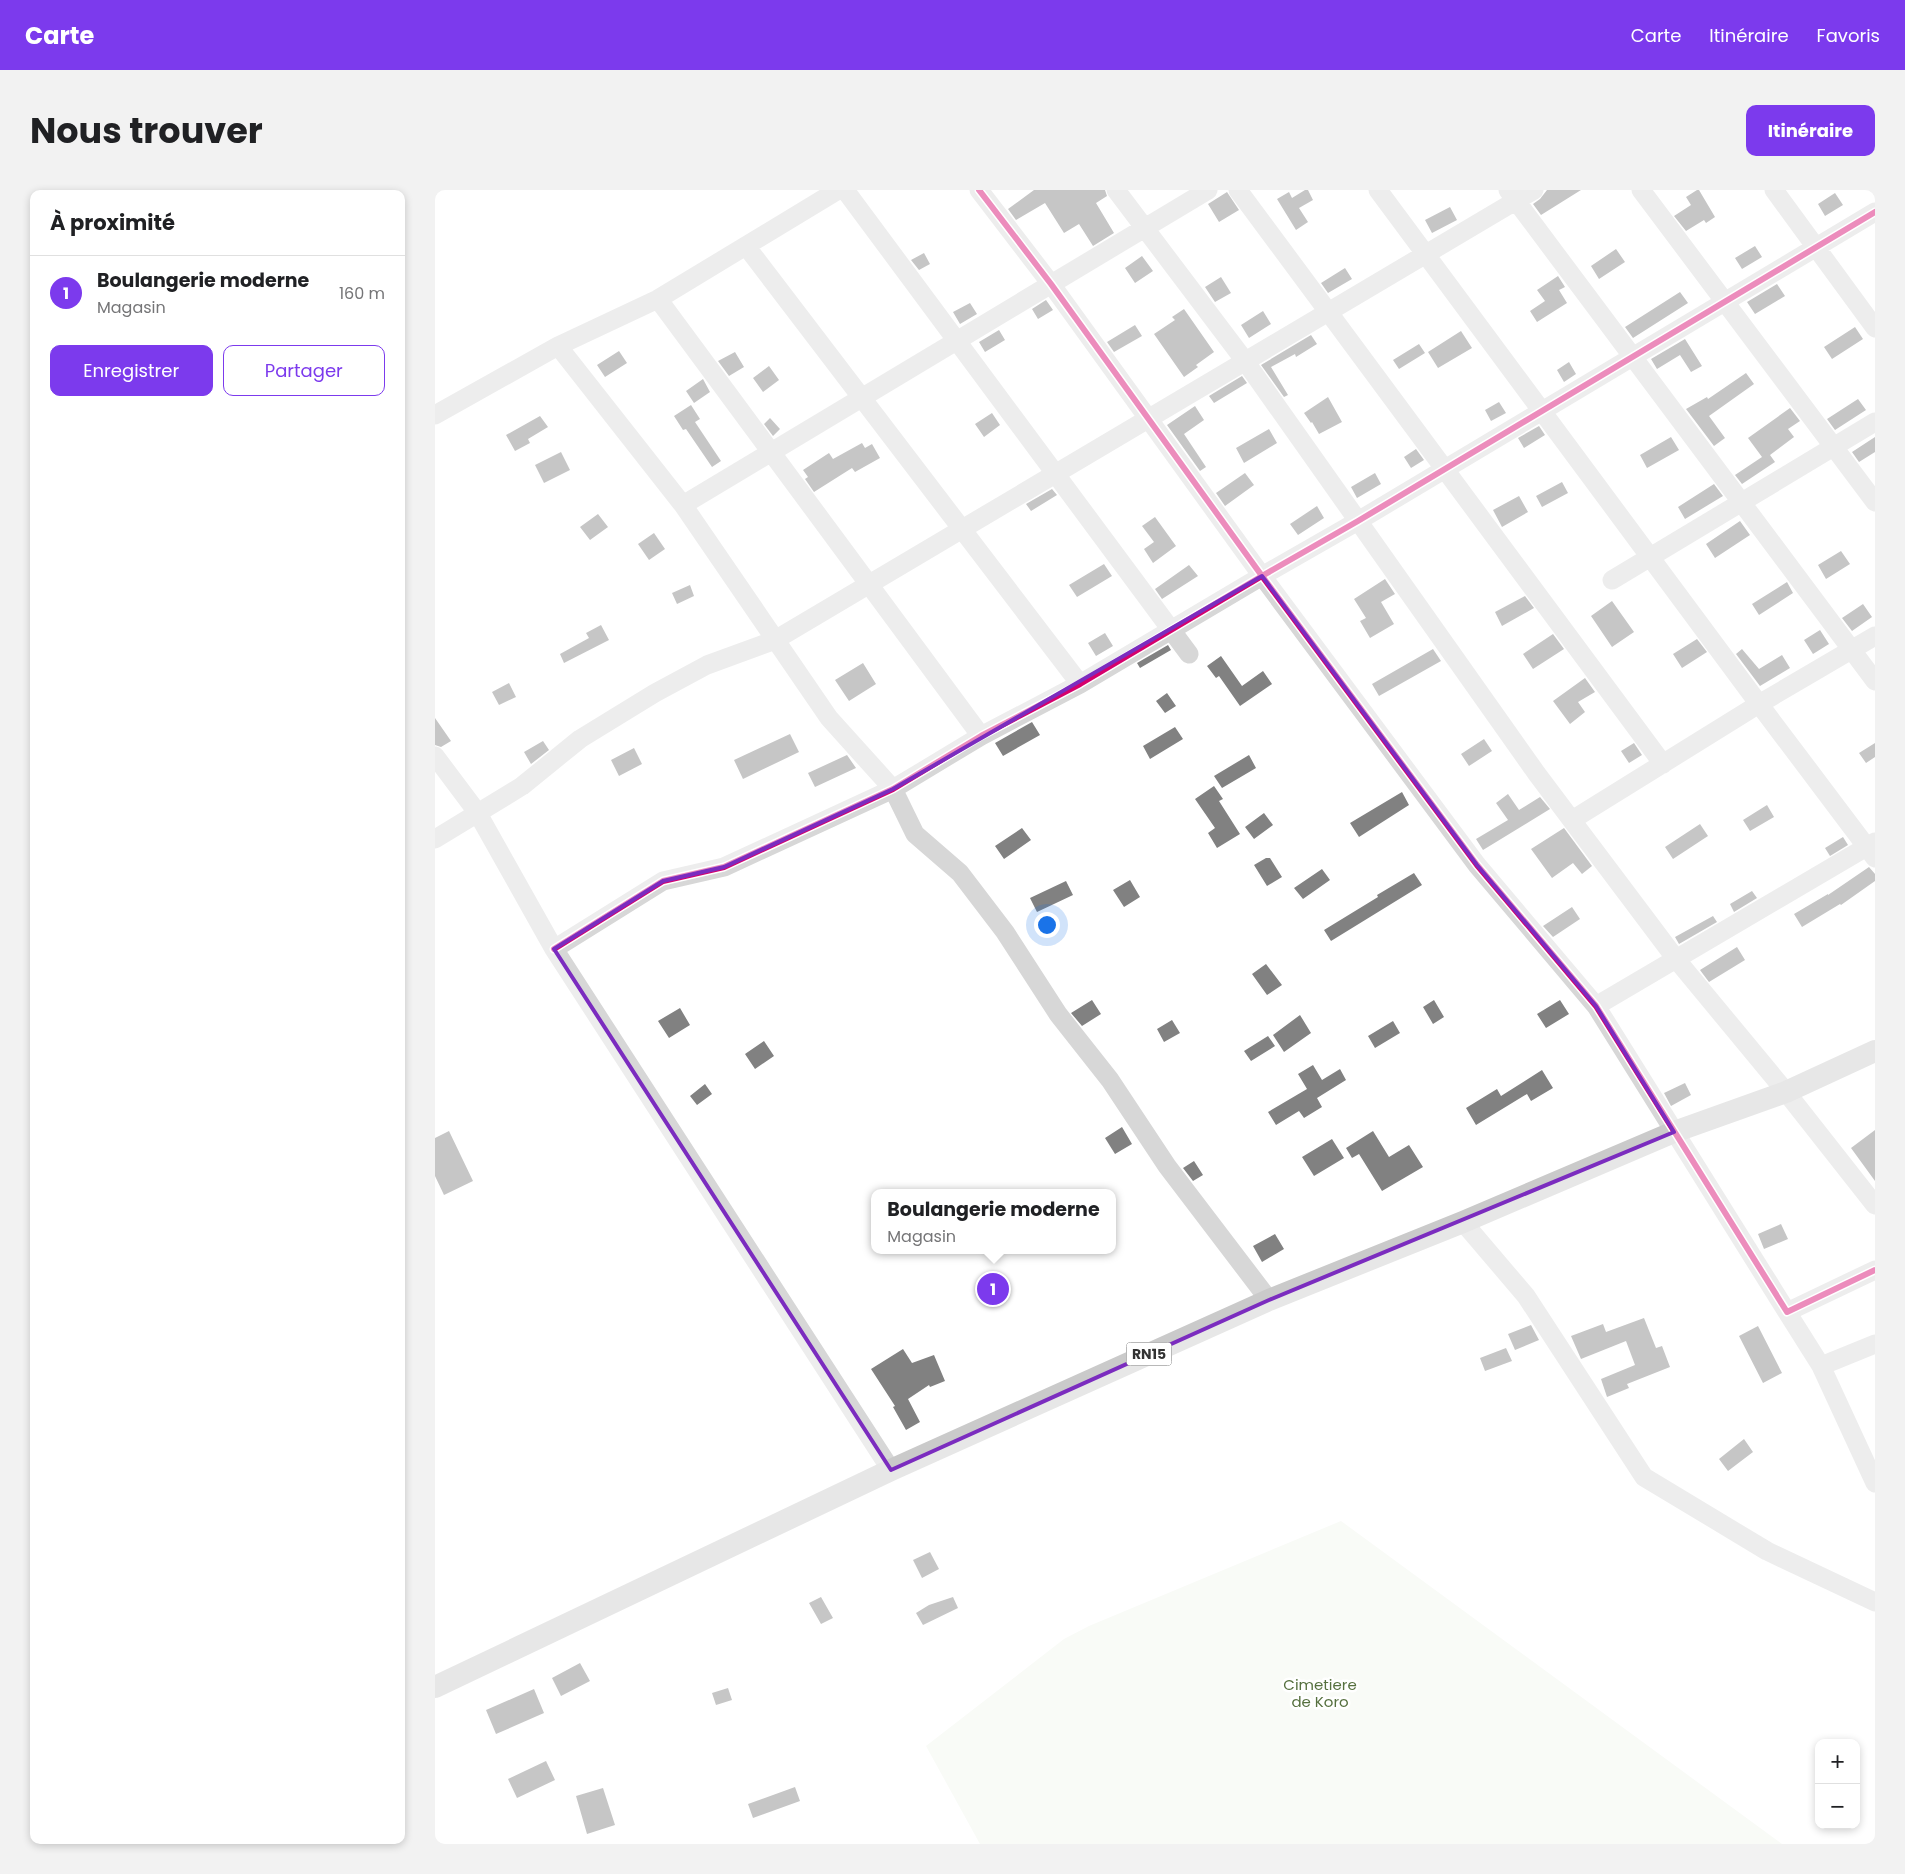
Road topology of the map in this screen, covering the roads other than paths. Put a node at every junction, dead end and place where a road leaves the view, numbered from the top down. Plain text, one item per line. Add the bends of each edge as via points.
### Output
1 (838, 190) edge
2 (845, 190) edge
3 (979, 190) edge
4 (1116, 190) edge
5 (1207, 190) edge
6 (1239, 190) edge
7 (1378, 190) edge
8 (1534, 190) edge
9 (1641, 190) edge
10 (1774, 190) edge
11 (1512, 195) edge
12 (1875, 212) edge
13 (1145, 228) junction
14 (746, 246) junction
15 (1816, 247) junction
16 (1425, 254) junction
17 (1051, 284) junction
18 (658, 299) junction
19 (1725, 301) junction
20 (1328, 312) junction
21 (1875, 328) edge
22 (957, 341) junction
23 (558, 346) junction
24 (1632, 356) junction
25 (1245, 361) junction
26 (862, 398) junction
27 (1542, 410) junction
28 (435, 415) edge
29 (1149, 418) junction
30 (1875, 422) edge
31 (1834, 446) junction
32 (771, 452) junction
33 (1444, 469) junction
34 (1055, 474) junction
35 (1741, 502) junction
36 (1875, 502) edge
37 (683, 505) junction
38 (1358, 521) junction
39 (962, 529) junction
40 (1650, 556) junction
41 (1262, 576) junction
42 (1611, 580) dead end
43 (869, 584) junction
44 (1171, 630) junction
45 (1875, 636) edge
46 (775, 640) junction
47 (1852, 650) junction
48 (1189, 654) dead end
49 (1875, 681) edge
50 (1080, 684) junction
51 (1759, 704) junction
52 (981, 736) junction
53 (435, 756) edge
54 (1663, 764) junction
55 (893, 789) junction
56 (477, 812) junction
57 (1572, 820) junction
58 (435, 839) edge
59 (1872, 849) edge
60 (553, 949) junction
61 (1676, 959) junction
62 (1596, 1006) junction
63 (1875, 1050) edge
64 (1786, 1092) junction
65 (1674, 1132) junction
66 (1875, 1205) edge
67 (1463, 1222) junction
68 (1875, 1270) edge
69 (1269, 1300) junction
70 (1787, 1312) junction
71 (1875, 1344) edge
72 (1821, 1366) junction
73 (891, 1470) junction
74 (1875, 1483) edge
75 (1875, 1602) edge
76 (435, 1687) edge

1 - 14 street
2 - 22 street
3 - 17 street
4 - 13 street
5 - 13 street
6 - 20 street
7 - 16 street
8 - 11 street
9 - 19 street
10 - 15 street
11 - 16 street
11 - 24 street
12 - 15 street
13 - 17 street
13 - 25 street
14 - 18 street
14 - 26 street
15 - 19 street
15 - 21 street
16 - 20 street
16 - 27 street
17 - 22 street
17 - 29 street
18 - 23 street
18 - 32 street
19 - 24 street
19 - 31 street
20 - 25 street
20 - 33 street
22 - 26 street
22 - 34 street
23 - 28 street
23 - 37 street
24 - 27 street
24 - 35 street
25 - 29 street
25 - 38 street
26 - 32 street
26 - 39 street
27 - 33 street
27 - 40 street
29 - 34 street
29 - 41 street
30 - 31 street
31 - 35 street
31 - 36 street
32 - 37 street
32 - 43 street
33 - 38 street
33 - 54 street
34 - 39 street
34 - 44 street
35 - 40 street
35 - 47 street
37 - 46 street
38 - 41 street
38 - 57 street
39 - 43 street
39 - 50 street
40 - 42 street
40 - 51 street
41 - 44 street
41 - 62 street via 1477,865
43 - 46 street
43 - 52 street
44 - 48 street
44 - 50 street
45 - 47 street
46 - 55 street via 829,718
46 - 56 street via 707,665 655,693 580,739 522,786
47 - 49 street
47 - 51 street
50 - 52 street
51 - 54 street
51 - 59 street
52 - 55 street
53 - 56 street
54 - 57 street
55 - 60 street via 724,867 663,881
55 - 69 street via 915,834 960,873 1005,932 1058,1014 1110,1080 1167,1166
56 - 58 street
56 - 60 street
57 - 61 street
59 - 61 street
60 - 73 street
61 - 62 street
61 - 64 street
62 - 65 street
63 - 64 main road, RN15
64 - 65 main road, RN15
64 - 66 street
65 - 67 main road, RN15
65 - 70 street
67 - 69 main road, RN15
67 - 75 street via 1526,1296 1644,1477 1767,1551
68 - 70 street
69 - 73 main road, RN15
70 - 72 street
71 - 72 street
72 - 74 street
73 - 76 main road, RN15

